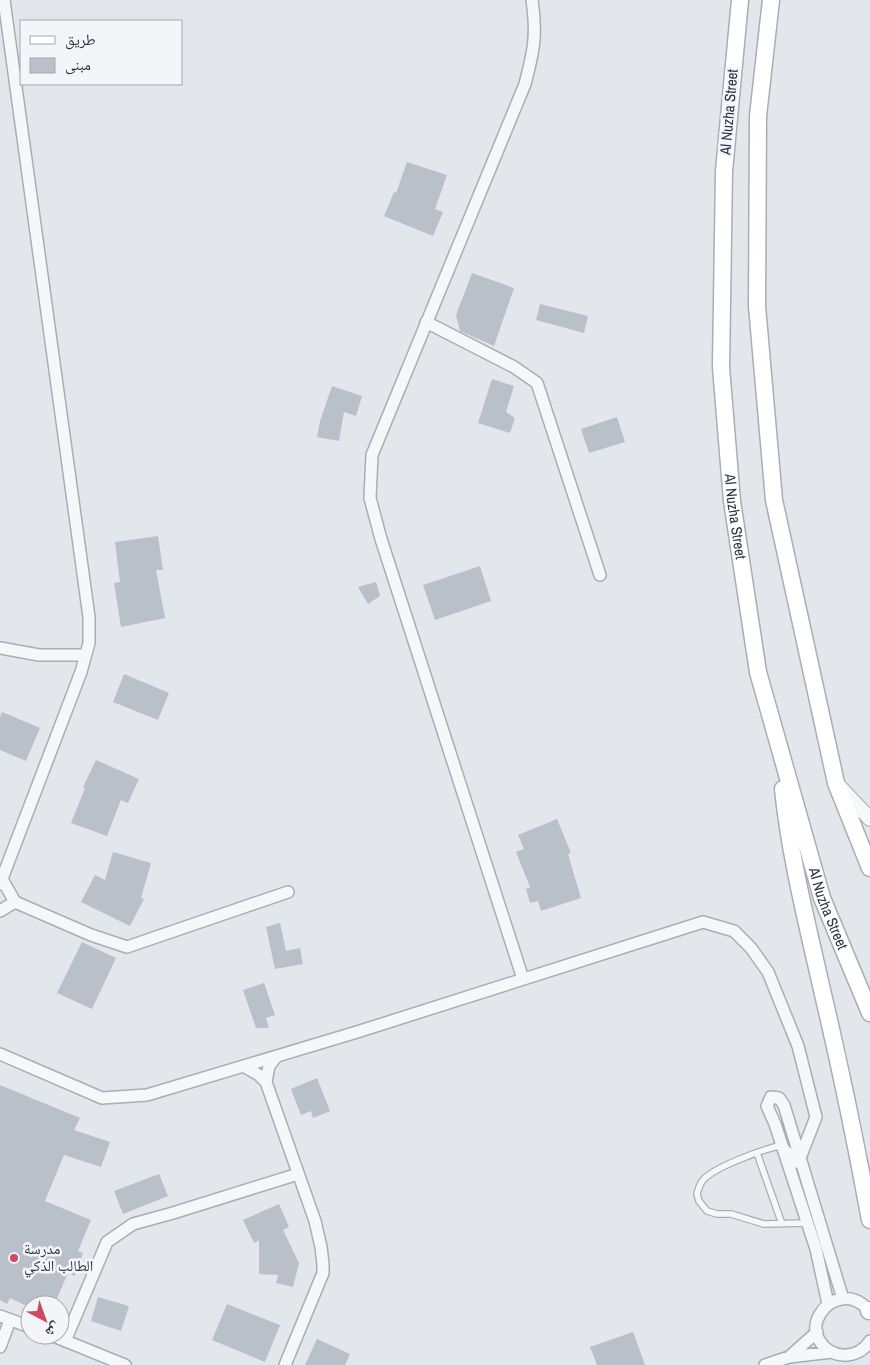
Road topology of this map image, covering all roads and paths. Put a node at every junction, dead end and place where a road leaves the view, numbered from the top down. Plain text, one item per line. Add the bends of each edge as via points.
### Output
1 (4, 0) edge
2 (532, 0) edge
3 (740, 0) edge
4 (771, 0) edge
5 (426, 322) junction
6 (600, 574) dead end
7 (0, 648) edge
8 (85, 655) junction
9 (780, 749) junction
10 (836, 783) junction
11 (870, 819) edge
12 (870, 868) edge
13 (1, 882) edge
14 (288, 892) dead end
15 (15, 902) junction
16 (0, 911) edge
17 (523, 979) junction
18 (870, 1013) edge
19 (0, 1054) edge
20 (276, 1056) junction
21 (243, 1066) junction
22 (266, 1082) junction
23 (782, 1145) junction
24 (757, 1153) junction
25 (800, 1158) junction
26 (298, 1174) junction
27 (811, 1194) junction
28 (870, 1220) edge
29 (807, 1223) junction
30 (782, 1224) junction
31 (843, 1299) junction
32 (828, 1304) junction
33 (870, 1312) edge
34 (5, 1318) edge
35 (20, 1323) edge
36 (70, 1329) edge
37 (817, 1332) junction
38 (870, 1341) edge
39 (70, 1343) edge
40 (0, 1347) edge
41 (790, 1357) junction
42 (841, 1358) edge
43 (125, 1365) edge
44 (285, 1365) edge
45 (766, 1365) edge

1 - 8 street via 89,617 89,643
2 - 5 street via 534,49 525,84
3 - 9 main road, Al Nuzha Street via 724,171 721,367 732,501 758,672
4 - 10 main road, Al Nuzha Street via 758,116 757,306 774,500
5 - 6 street via 514,366 537,383
5 - 17 street via 372,455 370,498
7 - 8 street via 39,656
8 - 13 street
9 - 18 main road, Al Nuzha Street via 822,898
9 - 28 main road via 787,829
10 - 11 street
10 - 12 main road, Al Nuzha Street
13 - 15 street
14 - 15 street via 127,947
15 - 16 street
17 - 20 street
17 - 25 street via 703,922 734,931 768,972 798,1046 816,1117
19 - 21 street via 102,1098 147,1095
20 - 21 street
20 - 22 street via 269,1066
21 - 22 street
22 - 26 street
23 - 24 lane
23 - 25 street via 767,1106 771,1097 779,1098 784,1105
23 - 27 lane via 790,1151
23 - 29 street
24 - 30 lane
24 - 30 lane via 720,1167 703,1180 697,1194 699,1201 707,1211 717,1214 731,1214 764,1224
25 - 27 street
26 - 36 street via 133,1224 107,1242
26 - 44 street via 318,1232 323,1272
27 - 31 street
29 - 30 lane
29 - 32 street
31 - 32 street
31 - 33 street via 859,1302
32 - 37 street via 820,1313
34 - 35 street
34 - 40 street
37 - 41 street
37 - 42 street via 819,1340
38 - 42 street via 860,1352
39 - 43 street
41 - 42 street
41 - 45 street

